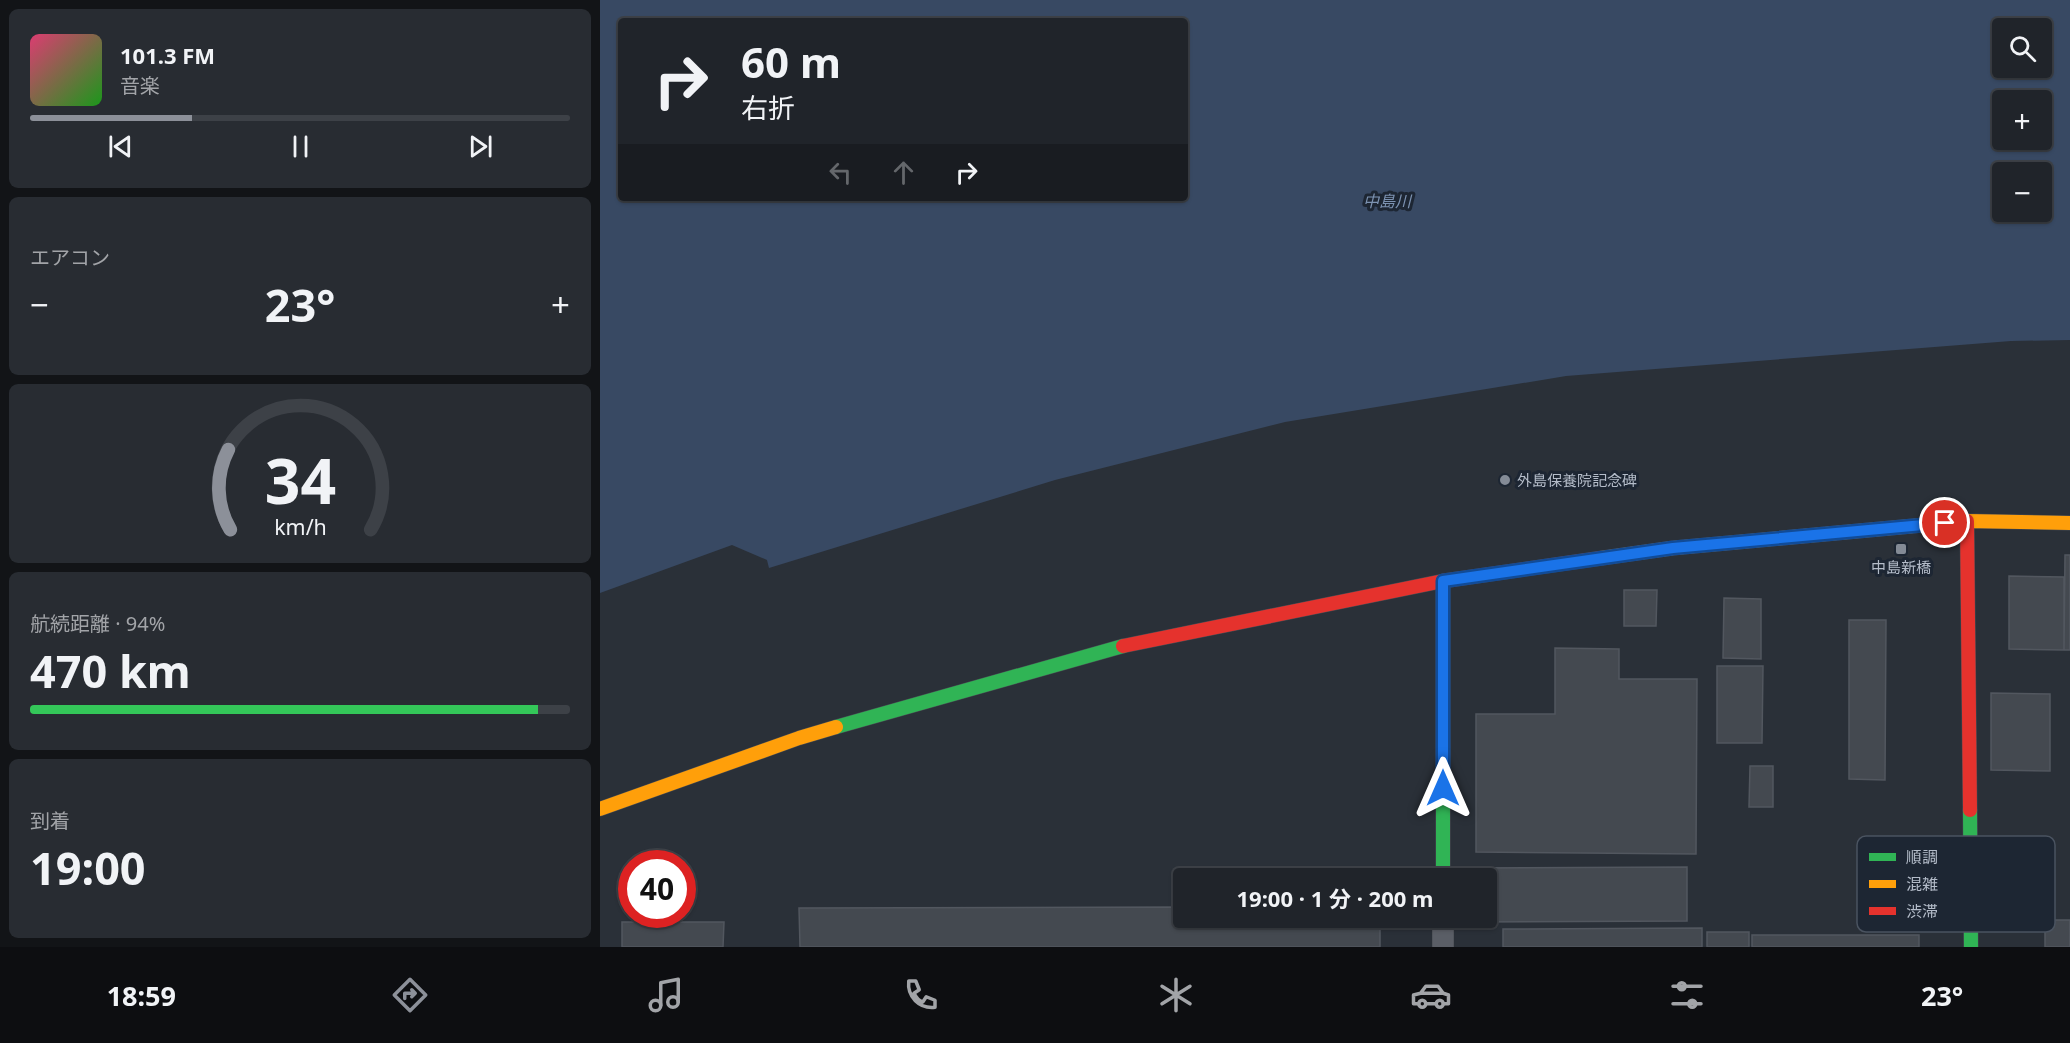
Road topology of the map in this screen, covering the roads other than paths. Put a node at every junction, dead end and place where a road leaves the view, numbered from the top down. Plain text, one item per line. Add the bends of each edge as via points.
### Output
1 (1967, 521) junction
2 (2070, 523) edge
3 (1443, 581) junction
4 (600, 809) edge
5 (1970, 836) edge
6 (1443, 868) edge
7 (1443, 928) edge
8 (1971, 932) edge
9 (1443, 947) edge
10 (1971, 947) edge

1 - 2 street
1 - 3 street via 1673,548
1 - 5 street
3 - 4 street via 1130,644 800,738
3 - 6 street
7 - 9 street
8 - 10 street

